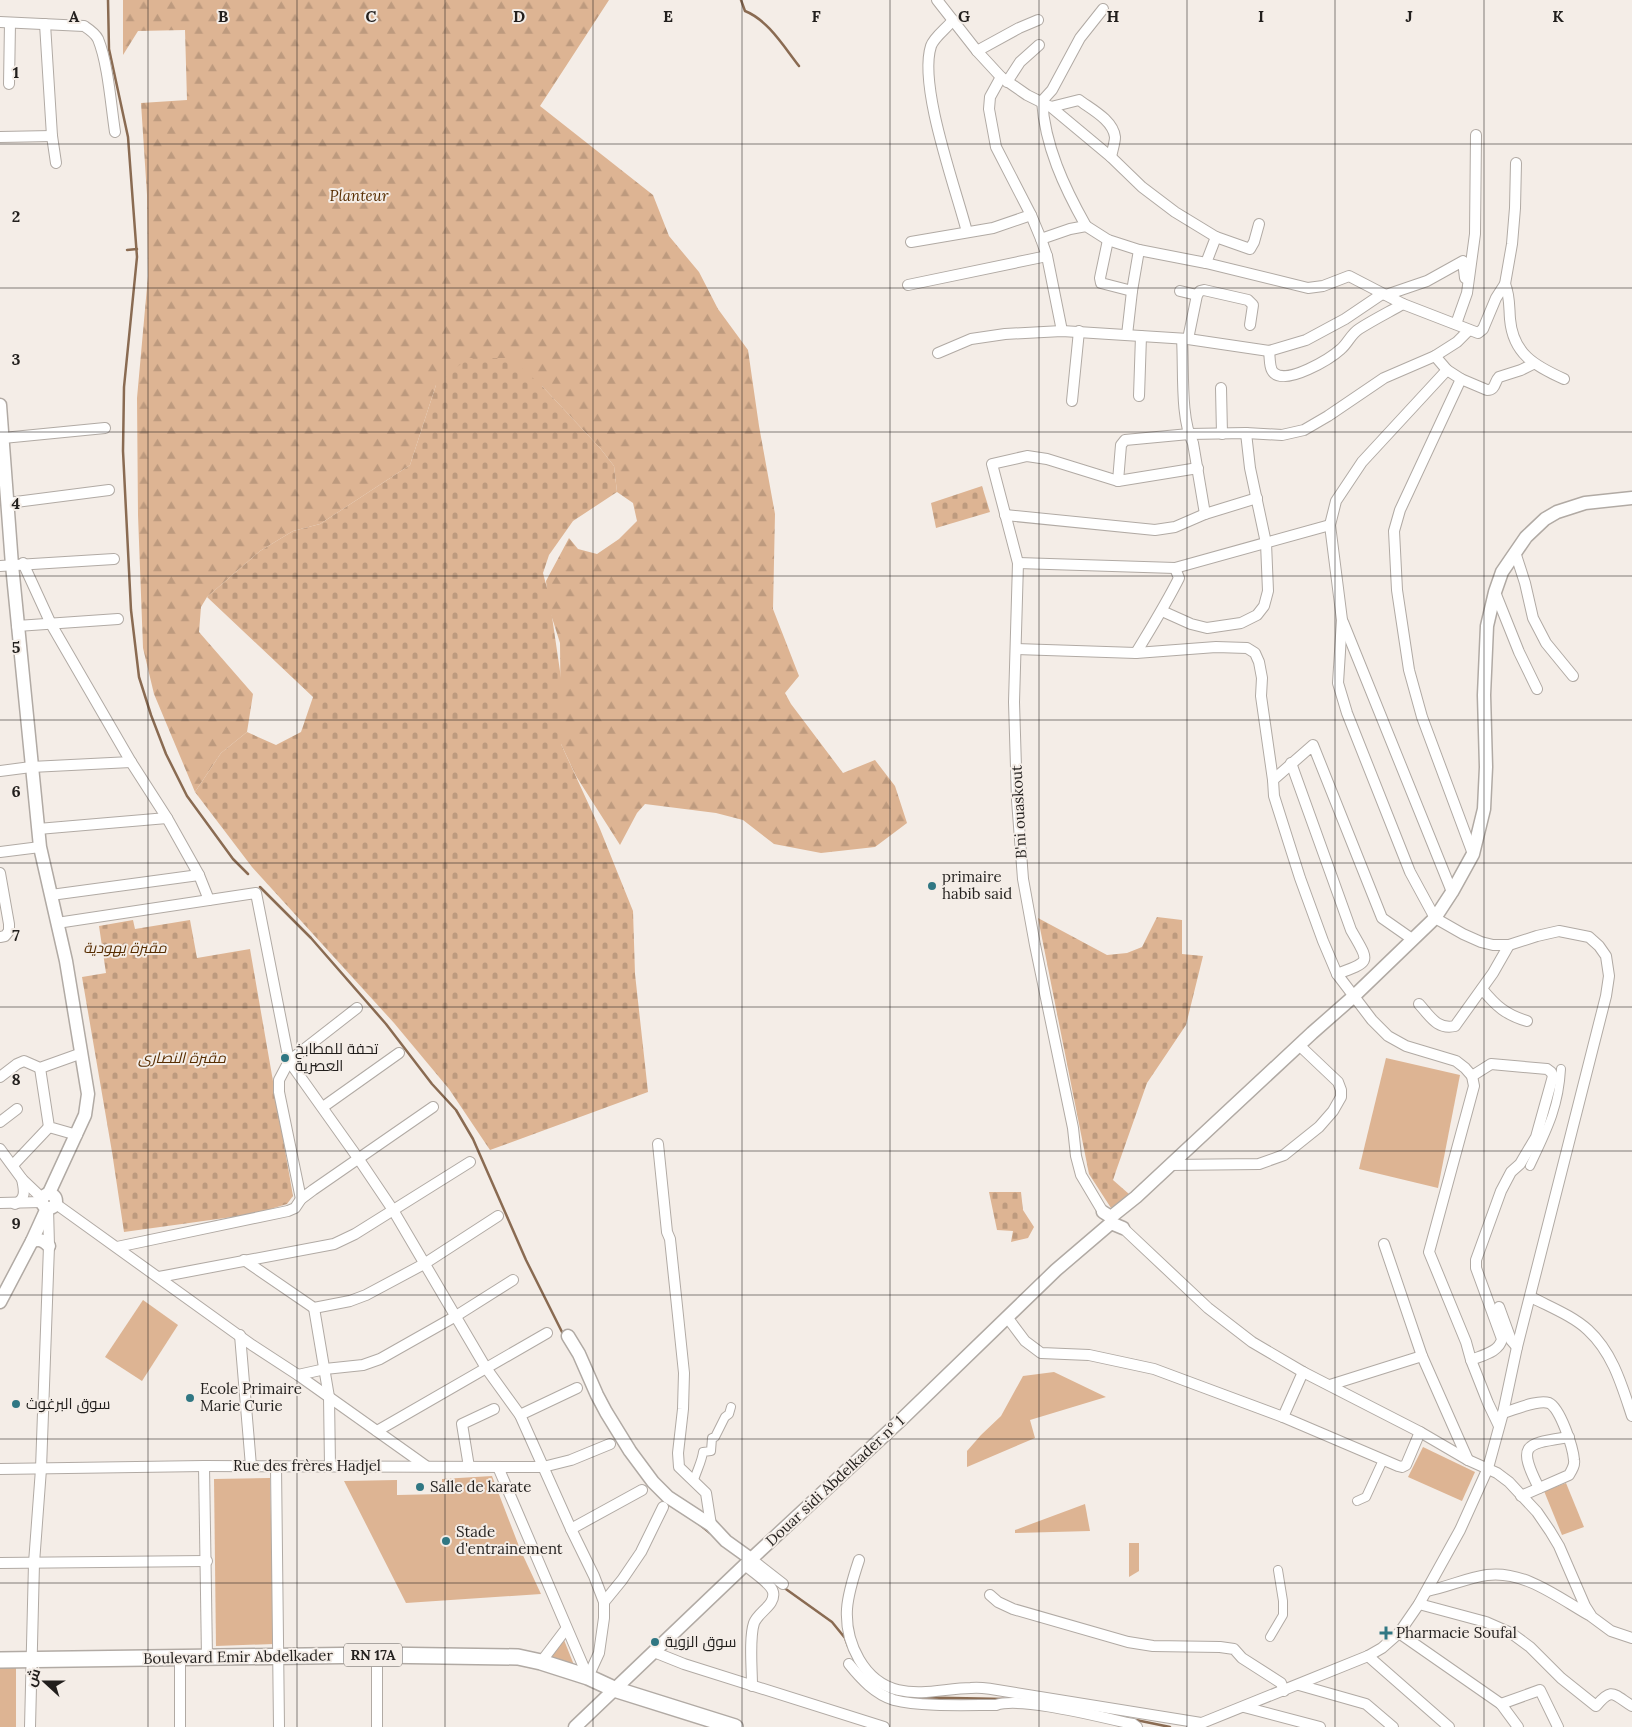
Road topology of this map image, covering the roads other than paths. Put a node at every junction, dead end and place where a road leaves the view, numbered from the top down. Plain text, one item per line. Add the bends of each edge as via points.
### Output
1 (937, 0) edge
2 (1103, 9) dead end
3 (953, 20) junction
4 (1038, 20) dead end
5 (5, 23) edge
6 (45, 24) junction
7 (1039, 45) dead end
8 (977, 51) junction
9 (1004, 80) junction
10 (9, 84) dead end
11 (1042, 101) junction
12 (1052, 107) junction
13 (115, 132) dead end
14 (1476, 135) dead end
15 (52, 136) junction
16 (0, 137) edge
17 (1111, 157) junction
18 (56, 163) dead end
19 (1516, 163) dead end
20 (1031, 215) junction
21 (1259, 224) dead end
22 (1086, 226) junction
23 (967, 232) junction
24 (1216, 237) junction
25 (1041, 238) junction
26 (1108, 240) junction
27 (911, 242) dead end
28 (1139, 250) junction
29 (1047, 256) junction
30 (1206, 263) junction
31 (1505, 284) junction
32 (908, 285) dead end
33 (1132, 291) junction
34 (1180, 291) dead end
35 (1467, 293) junction
36 (1384, 294) junction
37 (1196, 295) junction
38 (1403, 304) junction
39 (1456, 324) junction
40 (1250, 325) dead end
41 (1469, 330) junction
42 (1062, 331) junction
43 (1079, 331) junction
44 (1127, 335) junction
45 (1141, 336) junction
46 (1185, 339) junction
47 (1269, 351) junction
48 (938, 353) dead end
49 (1435, 356) junction
50 (1534, 364) junction
51 (1447, 370) junction
52 (1461, 379) junction
53 (1564, 379) dead end
54 (1221, 388) dead end
55 (1139, 396) dead end
56 (1072, 401) dead end
57 (0, 405) edge
58 (105, 428) dead end
59 (1246, 433) junction
60 (1189, 434) junction
61 (1222, 434) junction
62 (3, 438) junction
63 (1198, 468) junction
64 (1118, 481) junction
65 (110, 490) dead end
66 (1257, 498) junction
67 (1632, 498) edge
68 (8, 503) junction
69 (1205, 514) junction
70 (1006, 515) junction
71 (1330, 524) junction
72 (1266, 543) junction
73 (1515, 552) junction
74 (114, 559) dead end
75 (1018, 563) junction
76 (12, 565) edge
77 (1175, 568) junction
78 (1495, 592) junction
79 (1162, 612) junction
80 (118, 619) dead end
81 (1342, 620) junction
82 (51, 624) junction
83 (18, 626) junction
84 (1016, 649) junction
85 (1136, 653) junction
86 (1573, 676) dead end
87 (1538, 689) dead end
88 (131, 762) junction
89 (1291, 763) junction
90 (31, 767) junction
91 (0, 771) edge
92 (1273, 780) junction
93 (167, 818) junction
94 (38, 829) junction
95 (40, 847) junction
96 (0, 852) edge
97 (1473, 854) junction
98 (0, 873) edge
99 (199, 875) junction
100 (1452, 892) junction
101 (51, 895) junction
102 (209, 900) junction
103 (1435, 918) junction
104 (57, 923) junction
105 (0, 937) edge
106 (1412, 939) junction
107 (1509, 945) junction
108 (1337, 974) junction
109 (1482, 989) junction
110 (1353, 997) junction
111 (1418, 1004) dead end
112 (357, 1008) dead end
113 (1527, 1021) dead end
114 (1299, 1045) junction
115 (82, 1053) junction
116 (399, 1053) dead end
117 (289, 1061) junction
118 (40, 1068) junction
119 (1561, 1069) dead end
120 (1472, 1076) junction
121 (0, 1077) edge
122 (323, 1108) junction
123 (433, 1108) dead end
124 (17, 1109) dead end
125 (0, 1122) edge
126 (49, 1127) junction
127 (77, 1135) junction
128 (658, 1144) dead end
129 (0, 1149) edge
130 (358, 1158) junction
131 (470, 1162) dead end
132 (13, 1165) junction
133 (1170, 1165) junction
134 (1530, 1166) dead end
135 (22, 1179) junction
136 (301, 1199) junction
137 (47, 1202) junction
138 (0, 1204) edge
139 (15, 1204) junction
140 (393, 1210) junction
141 (498, 1216) dead end
142 (1109, 1218) junction
143 (1123, 1228) joint
144 (32, 1242) junction
145 (1384, 1244) dead end
146 (49, 1246) junction
147 (117, 1247) junction
148 (244, 1260) junction
149 (424, 1264) junction
150 (159, 1278) junction
151 (513, 1280) dead end
152 (1531, 1297) junction
153 (0, 1302) edge
154 (314, 1308) junction
155 (1499, 1308) dead end
156 (456, 1316) junction
157 (1007, 1317) junction
158 (547, 1333) dead end
159 (240, 1335) junction
160 (568, 1336) dead end
161 (1517, 1347) junction
162 (1422, 1356) junction
163 (1471, 1360) junction
164 (486, 1368) junction
165 (325, 1369) junction
166 (1303, 1372) junction
167 (298, 1375) junction
168 (1330, 1385) junction
169 (577, 1388) dead end
170 (329, 1397) junction
171 (731, 1406) dead end
172 (494, 1409) dead end
173 (1503, 1413) junction
174 (520, 1415) junction
175 (1282, 1416) junction
176 (1632, 1416) edge
177 (1499, 1426) junction
178 (377, 1431) junction
179 (1420, 1432) junction
180 (1569, 1436) junction
181 (610, 1444) dead end
182 (1383, 1460) junction
183 (1468, 1460) junction
184 (204, 1466) junction
185 (251, 1466) junction
186 (276, 1466) junction
187 (330, 1466) junction
188 (427, 1467) junction
189 (469, 1467) junction
190 (498, 1467) junction
191 (543, 1467) junction
192 (1488, 1468) junction
193 (0, 1469) edge
194 (40, 1469) junction
195 (694, 1480) junction
196 (1539, 1488) junction
197 (642, 1490) dead end
198 (1521, 1496) junction
199 (1357, 1501) dead end
200 (663, 1507) dead end
201 (711, 1525) junction
202 (571, 1529) junction
203 (859, 1560) dead end
204 (207, 1561) junction
205 (748, 1562) junction
206 (0, 1563) edge
207 (34, 1563) junction
208 (1278, 1570) dead end
209 (783, 1584) dead end
210 (1427, 1591) junction
211 (990, 1595) dead end
212 (604, 1602) junction
213 (1419, 1604) junction
214 (1592, 1617) junction
215 (566, 1629) junction
216 (1400, 1633) junction
217 (1270, 1637) dead end
218 (1632, 1638) edge
219 (654, 1652) junction
220 (377, 1655) junction
221 (279, 1656) junction
222 (1368, 1656) junction
223 (208, 1657) junction
224 (180, 1658) junction
225 (0, 1660) edge
226 (33, 1660) junction
227 (541, 1662) junction
228 (849, 1664) dead end
229 (588, 1677) junction
230 (1299, 1685) junction
231 (752, 1686) junction
232 (614, 1689) junction
233 (1284, 1691) junction
234 (1501, 1704) junction
235 (1632, 1706) edge
236 (1244, 1707) junction
237 (1197, 1725) edge
238 (30, 1727) edge
239 (180, 1727) edge
240 (279, 1727) edge
241 (377, 1727) edge
242 (575, 1727) edge
243 (735, 1727) edge
244 (884, 1727) edge
245 (1137, 1727) edge
246 (1320, 1727) edge
247 (1394, 1727) edge
248 (1449, 1727) edge
249 (1518, 1727) edge
250 (1558, 1727) edge

1 - 3 street
2 - 11 street
3 - 8 street
3 - 23 street via 932,44 928,80 943,150
4 - 8 street
5 - 6 street
5 - 10 street
6 - 13 street via 84,26 98,38 104,56
6 - 15 street
7 - 9 street
8 - 9 street
9 - 11 street
9 - 20 street via 990,97 991,125 996,147
11 - 12 street
11 - 22 street via 1055,162
12 - 17 street
12 - 17 street via 1079,100 1106,120 1115,138
14 - 35 street via 1477,219
15 - 16 street
15 - 18 street
17 - 24 street via 1174,212
19 - 31 street via 1516,208
20 - 23 street via 993,228
20 - 25 street
21 - 24 street via 1250,249
22 - 25 street
22 - 26 street
23 - 27 street
24 - 30 street
25 - 29 street
26 - 28 street
26 - 33 street via 1100,278 1102,283
28 - 30 street
28 - 33 street
29 - 32 street
29 - 42 street
30 - 36 street via 1308,288 1349,276
31 - 41 street via 1483,329 1478,333
31 - 50 street via 1509,294 1512,337
33 - 44 street
34 - 37 street
35 - 36 street via 1463,261 1427,281
35 - 39 street
36 - 38 street
36 - 47 street via 1306,340
37 - 40 street via 1204,290 1248,300 1253,305
37 - 46 street
38 - 39 street
38 - 47 street via 1352,334 1342,348 1323,362 1297,374 1274,374
39 - 41 street
41 - 49 street
42 - 43 street
42 - 48 street via 971,339
43 - 44 street
43 - 56 street
44 - 45 street
45 - 46 street
45 - 55 street
46 - 47 street
46 - 60 street via 1185,405
49 - 51 street
49 - 59 street via 1384,378 1304,430 1282,435
50 - 52 street via 1499,378 1491,390
50 - 53 street
51 - 52 street
51 - 71 street via 1362,462 1336,500
52 - 97 street via 1400,510 1394,531 1396,590 1409,670 1422,717
54 - 61 street
57 - 62 street
58 - 62 street
59 - 61 street
59 - 66 street
60 - 61 street
60 - 63 street
60 - 64 street via 1125,440 1121,445
62 - 68 street
63 - 64 street
63 - 69 street
64 - 70 street, B'ni ouaskout via 1027,456 992,464
65 - 68 street
66 - 69 street
66 - 72 street
67 - 73 street, Douar sidi Abdelkader n° 1 via 1585,503 1556,512 1537,526
68 - 76 street
69 - 70 street via 1175,527 1155,530
70 - 75 street, B'ni ouaskout
71 - 72 street
71 - 81 street
72 - 77 street
72 - 79 street via 1268,591 1264,606 1257,615 1241,623 1207,628
73 - 78 street, Douar sidi Abdelkader n° 1 via 1502,572
73 - 86 street via 1533,618 1546,643
74 - 76 street
75 - 77 street
75 - 84 street, B'ni ouaskout
76 - 82 street
76 - 83 street
77 - 79 street via 1179,578
78 - 87 street
78 - 97 street, Douar sidi Abdelkader n° 1 via 1487,626 1484,809
79 - 85 street
80 - 82 street
81 - 100 street
81 - 103 street via 1338,683 1347,713 1410,872
82 - 83 street
82 - 88 street
83 - 90 street
84 - 85 street
84 - 142 street, B'ni ouaskout via 1017,800 1024,886 1076,1156 1091,1194
85 - 92 street via 1216,647 1247,648 1255,653 1262,678 1261,696
88 - 90 street
88 - 93 street
89 - 92 street
89 - 106 street via 1313,745 1382,918
89 - 108 street via 1351,930 1365,955 1361,965
90 - 91 street
90 - 94 street
92 - 108 street via 1274,796 1300,878
93 - 94 street
93 - 99 street
94 - 95 street
95 - 96 street
95 - 101 street
97 - 100 street, Douar sidi Abdelkader n° 1
98 - 105 street via 9,924 9,931
99 - 101 street
99 - 102 street
100 - 103 street, Douar sidi Abdelkader n° 1
101 - 104 street
102 - 104 street
102 - 117 street via 256,893
103 - 106 street, Douar sidi Abdelkader n° 1
103 - 107 street via 1481,942
104 - 115 street
106 - 110 street, Douar sidi Abdelkader n° 1
107 - 109 street
107 - 152 street via 1559,931 1589,937 1606,956 1609,976
108 - 110 street
109 - 111 street via 1455,1026 1445,1028 1439,1025
109 - 113 street via 1507,1014
110 - 114 street, Douar sidi Abdelkader n° 1
110 - 120 street via 1388,1036 1406,1046 1456,1061
112 - 117 street
114 - 133 street, Douar sidi Abdelkader n° 1
114 - 133 street via 1338,1082 1341,1090 1333,1111 1319,1127 1284,1155 1259,1164
115 - 118 street
115 - 127 street via 88,1094 85,1115
116 - 122 street
117 - 122 street
117 - 136 street via 278,1086
118 - 121 street via 24,1061
118 - 126 street
119 - 134 street via 1558,1098 1540,1149
120 - 163 street via 1474,1086 1430,1252
120 - 163 street via 1491,1064 1500,1064 1547,1070 1553,1076 1536,1137 1501,1192 1476,1260 1501,1344 1498,1349
122 - 130 street
123 - 130 street
124 - 125 street
126 - 127 street
126 - 132 street
127 - 137 street
128 - 195 street via 683,1360 684,1393 678,1453 680,1467
129 - 132 street
130 - 136 street
130 - 140 street
131 - 140 street
132 - 135 street
133 - 142 street, Douar sidi Abdelkader n° 1
135 - 137 street
135 - 139 street via 24,1196
136 - 147 street via 295,1208 288,1211
137 - 139 street
137 - 144 street
137 - 146 street
137 - 147 street
138 - 139 street
140 - 148 street via 334,1244
140 - 149 street
141 - 149 street
142 - 143 street
142 - 157 street, Douar sidi Abdelkader n° 1 via 1095,1237
143 - 166 street via 1208,1308 1252,1342
144 - 146 street via 38,1239
144 - 153 street
145 - 162 street
146 - 194 street
147 - 150 street
148 - 150 street
148 - 154 street
149 - 154 street via 366,1295
149 - 156 street
150 - 159 street
151 - 156 street
152 - 161 street
152 - 176 street via 1589,1331 1615,1367
154 - 165 street
155 - 161 street via 1511,1340
156 - 164 street
156 - 165 street via 380,1359 363,1365
157 - 175 street via 1024,1341 1041,1353 1089,1355 1154,1370
157 - 205 street, Douar sidi Abdelkader n° 1
158 - 164 street
159 - 167 street
159 - 185 street
160 - 201 street via 596,1395 653,1482 668,1497
161 - 173 street
162 - 168 street
162 - 183 street
163 - 177 street
164 - 174 street
164 - 178 street
165 - 167 street
165 - 170 street
166 - 168 street
166 - 175 street
167 - 170 street
168 - 179 street
169 - 174 street
170 - 178 street
170 - 187 street
171 - 195 street via 712,1438 711,1451 703,1452
172 - 189 street via 462,1424
173 - 177 street
173 - 180 street via 1539,1402 1548,1403 1554,1407
174 - 191 street
175 - 182 street
177 - 192 street
178 - 188 street
179 - 182 street via 1406,1465 1402,1467
179 - 183 street
180 - 196 street via 1574,1461 1572,1470
180 - 196 street via 1539,1442 1528,1449 1528,1466
181 - 191 street, Rue des frères Hadjel
182 - 199 street via 1366,1497
183 - 192 street
184 - 185 street, Rue des frères Hadjel
184 - 194 street, Rue des frères Hadjel
184 - 204 street
185 - 186 street, Rue des frères Hadjel
186 - 187 street, Rue des frères Hadjel
186 - 221 street
187 - 188 street, Rue des frères Hadjel
188 - 189 street, Rue des frères Hadjel
189 - 190 street, Rue des frères Hadjel
190 - 191 street, Rue des frères Hadjel
190 - 215 street
191 - 202 street
192 - 198 street via 1509,1482
192 - 210 street
193 - 194 street, Rue des frères Hadjel
194 - 207 street
195 - 201 street via 706,1493
196 - 198 street
197 - 202 street
198 - 214 street via 1559,1546
200 - 212 street via 641,1552
201 - 205 street
202 - 212 street
203 - 237 street via 847,1609 849,1634 862,1666 877,1681 898,1690 921,1693 991,1689
204 - 207 street
204 - 223 street
205 - 209 street
205 - 219 street, Douar sidi Abdelkader n° 1
205 - 231 street via 771,1586 773,1593 772,1602 758,1615 754,1625
206 - 207 street
207 - 226 street
208 - 217 street via 1283,1615
210 - 213 street
210 - 214 street via 1467,1578 1508,1575 1533,1583
211 - 233 street via 1013,1609 1128,1642 1234,1649 1280,1683
212 - 229 street via 599,1653
213 - 216 street
213 - 235 street via 1486,1622 1511,1633 1596,1706 1610,1693
214 - 218 street via 1611,1631
215 - 227 street
215 - 229 street
216 - 222 street
216 - 234 street
219 - 231 street
219 - 232 street, Douar sidi Abdelkader n° 1
220 - 221 main road, Boulevard Emir Abdelkader / RN 17A
220 - 227 main road, Boulevard Emir Abdelkader / RN 17A via 503,1656
220 - 241 street
221 - 223 main road, Boulevard Emir Abdelkader / RN 17A
221 - 240 street
222 - 230 street
222 - 248 street
223 - 224 main road, Boulevard Emir Abdelkader / RN 17A
224 - 226 main road, Boulevard Emir Abdelkader / RN 17A
224 - 239 street
225 - 226 main road, Boulevard Emir Abdelkader / RN 17A
226 - 238 street
227 - 229 main road, Boulevard Emir Abdelkader / RN 17A
228 - 245 street via 861,1679 894,1700 1043,1706
229 - 232 main road, Boulevard Emir Abdelkader / RN 17A
230 - 233 street
230 - 247 street via 1366,1704
231 - 244 street
232 - 242 street, Douar sidi Abdelkader n° 1
232 - 243 main road, Boulevard Emir Abdelkader / RN 17A
233 - 236 street
234 - 249 street
234 - 250 street via 1540,1690
236 - 237 street
236 - 246 street

